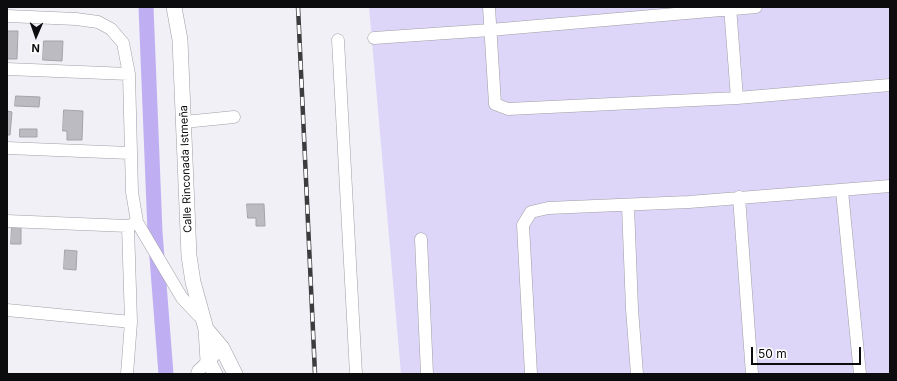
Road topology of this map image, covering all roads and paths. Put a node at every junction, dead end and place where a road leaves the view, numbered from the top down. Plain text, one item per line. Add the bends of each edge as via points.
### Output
1 (174, 7) edge
2 (489, 7) edge
3 (756, 7) edge
4 (730, 8) edge
5 (7, 16) edge
6 (490, 30) junction
7 (374, 38) dead end
8 (338, 40) dead end
9 (7, 69) edge
10 (129, 74) junction
11 (890, 85) edge
12 (737, 98) junction
13 (234, 117) dead end
14 (184, 122) junction
15 (7, 148) edge
16 (130, 153) junction
17 (890, 186) edge
18 (842, 191) junction
19 (739, 197) junction
20 (628, 206) junction
21 (7, 221) edge
22 (133, 224) junction
23 (421, 239) dead end
24 (7, 310) edge
25 (131, 322) junction
26 (205, 325) junction
27 (222, 348) junction
28 (208, 361) junction
29 (126, 374) edge
30 (197, 374) edge
31 (215, 374) edge
32 (235, 374) edge
33 (356, 374) edge
34 (427, 374) edge
35 (532, 374) edge
36 (637, 374) edge
37 (752, 374) edge
38 (860, 374) edge

1 - 14 street, Calle Rinconada Istmeña via 180,40
2 - 6 street
3 - 4 street
4 - 6 street
4 - 12 street
5 - 10 street via 98,22 111,29 123,43
6 - 7 street
6 - 12 street via 495,104 508,109
8 - 33 street
9 - 10 street
10 - 16 street
11 - 12 street
13 - 14 street
14 - 26 street, Calle Rinconada Istmeña via 189,256
15 - 16 street
16 - 22 street
17 - 18 street
18 - 19 street
18 - 38 street
19 - 20 street
19 - 37 street
20 - 35 street via 548,208 531,212 523,225
20 - 36 street
21 - 22 street
22 - 25 street
22 - 26 street via 182,298
23 - 34 street
24 - 25 street
25 - 29 street
26 - 27 street
26 - 28 street
27 - 28 street
27 - 32 street
28 - 30 street
28 - 31 street

